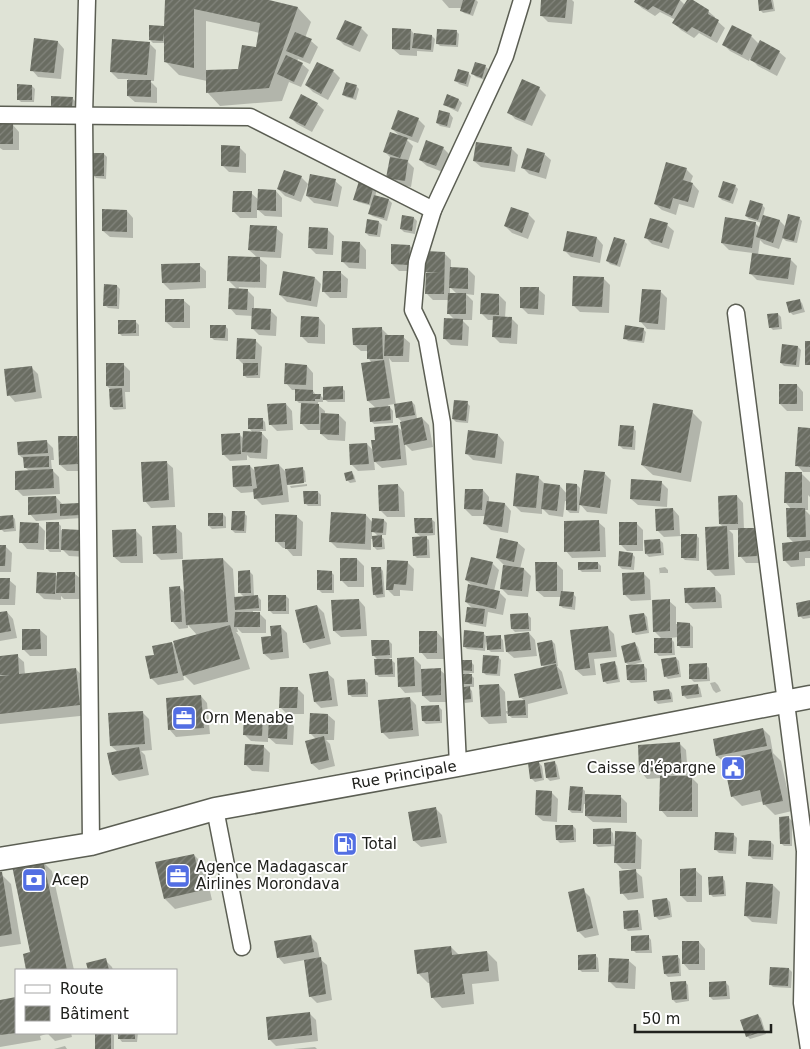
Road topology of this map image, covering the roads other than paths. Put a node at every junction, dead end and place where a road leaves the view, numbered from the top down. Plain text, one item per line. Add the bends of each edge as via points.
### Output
1 (86, 0) edge
2 (522, 0) edge
3 (0, 115) edge
4 (84, 116) junction
5 (432, 210) junction
6 (736, 313) dead end
7 (810, 697) edge
8 (786, 702) junction
9 (458, 765) junction
10 (215, 809) junction
11 (91, 844) junction
12 (0, 859) edge
13 (242, 947) dead end
14 (810, 1049) edge

1 - 4 street
2 - 5 street via 505,56
3 - 4 street
4 - 5 street via 250,117
4 - 11 street
5 - 9 street via 417,262 413,310 427,339 442,422
6 - 8 street
7 - 8 main road, Rue Principale
8 - 9 main road, Rue Principale
8 - 14 street via 805,851 802,1003
9 - 10 main road, Rue Principale
10 - 11 main road, Rue Principale
10 - 13 street
11 - 12 main road, Rue Principale

